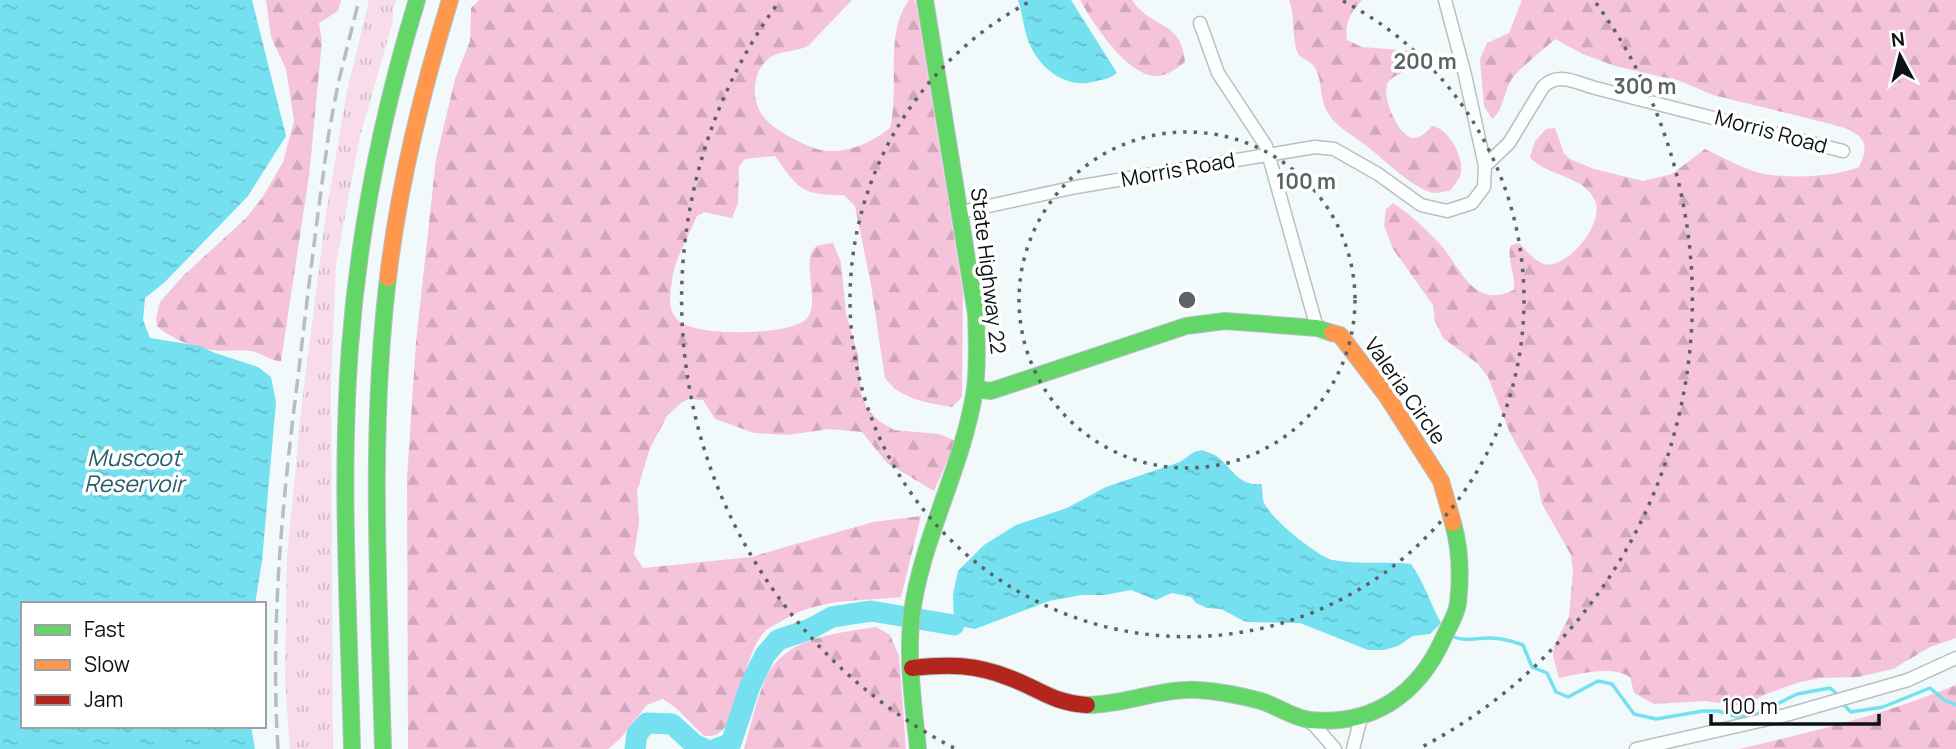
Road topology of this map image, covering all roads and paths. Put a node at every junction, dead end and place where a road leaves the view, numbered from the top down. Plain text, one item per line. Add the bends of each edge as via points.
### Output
1 (417, 0) edge
2 (450, 0) edge
3 (925, 0) edge
4 (1445, 0) edge
5 (1200, 23) dead end
6 (1843, 151) dead end
7 (1267, 155) junction
8 (1485, 166) junction
9 (961, 212) junction
10 (1317, 328) junction
11 (977, 389) junction
12 (1956, 658) edge
13 (912, 668) junction
14 (1361, 717) junction
15 (1307, 720) junction
16 (352, 749) edge
17 (383, 749) edge
18 (918, 749) edge
19 (1335, 749) edge
20 (1353, 749) edge
21 (1636, 749) edge

1 - 16 main road via 376,154 351,338 347,462
2 - 17 main road via 407,160 383,328 379,521
3 - 9 main road, State Highway 22
4 - 8 street
5 - 7 street via 1218,74 1266,146
6 - 8 street, Morris Road via 1560,77 1543,86 1509,143
7 - 8 street, Morris Road via 1315,147 1334,149 1421,205 1447,211 1472,203 1484,187
7 - 9 street, Morris Road via 1076,187
7 - 10 street
9 - 11 main road, State Highway 22 via 979,336
10 - 11 main road, Valeria Circle via 1225,321 1186,326 991,391
10 - 14 main road, Valeria Circle via 1340,335 1386,395 1441,481 1458,542 1458,605 1437,651 1412,688
11 - 13 main road, State Highway 22 via 914,601
12 - 21 street via 1908,680 1786,715
13 - 15 main road, Valeria Circle via 949,664 981,669 1061,702 1085,705 1108,705 1172,691 1229,693
13 - 18 main road, State Highway 22
14 - 15 main road, Valeria Circle
14 - 20 street
15 - 19 street, Valeria Circle

